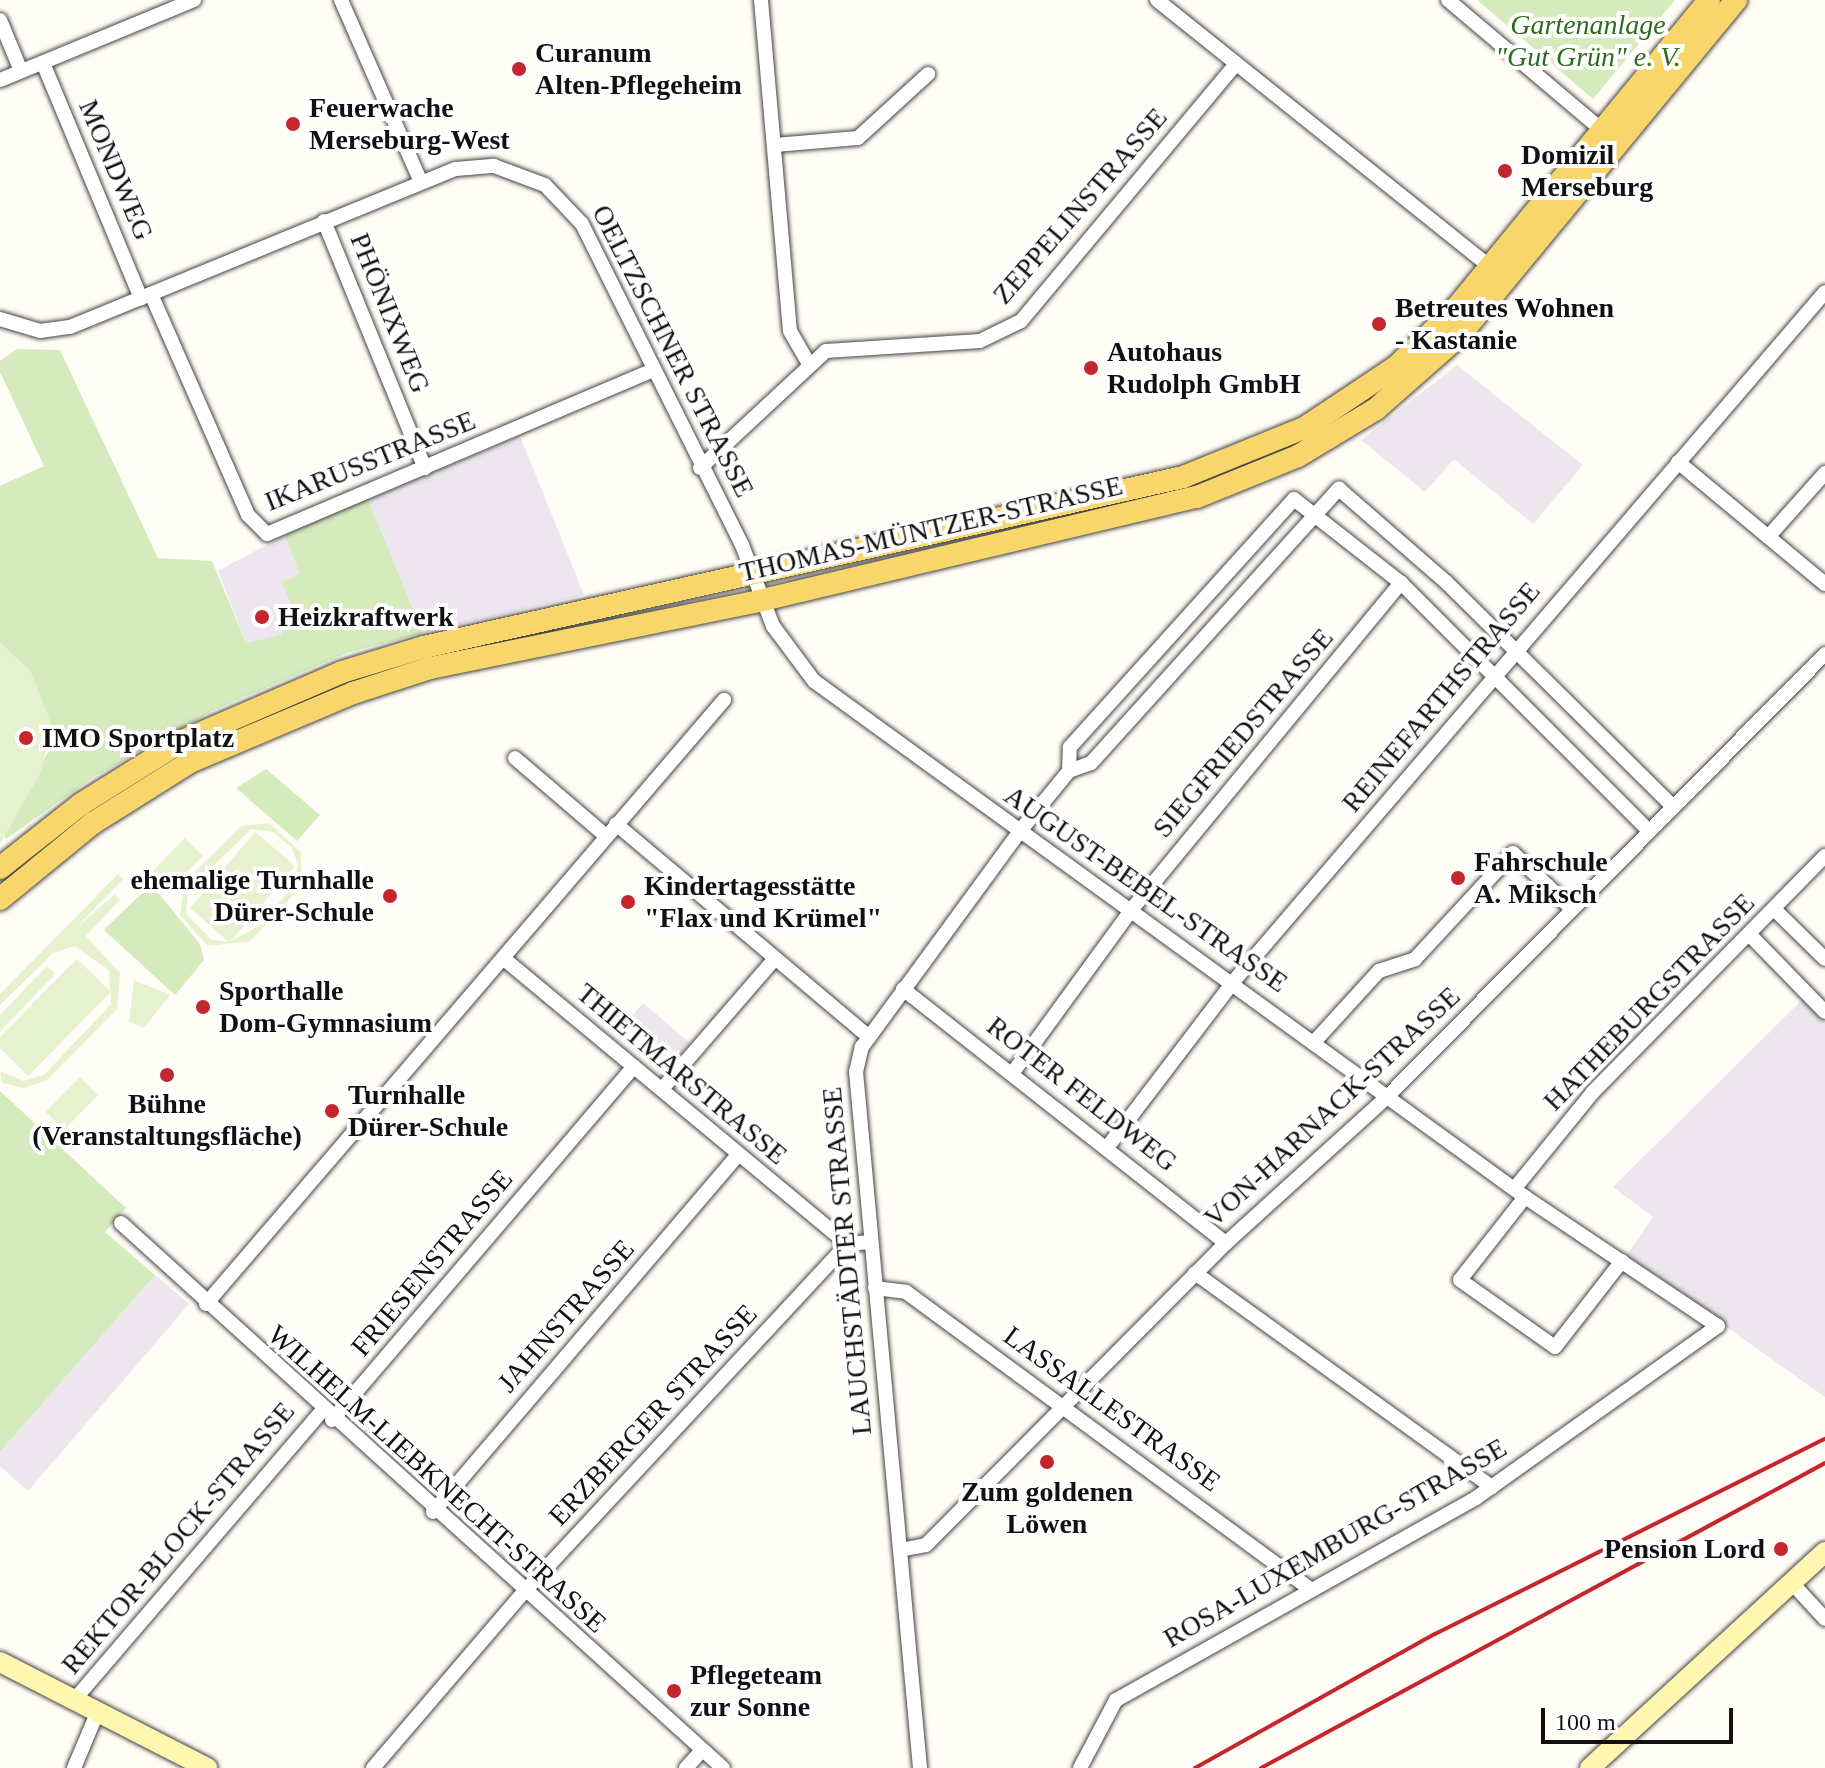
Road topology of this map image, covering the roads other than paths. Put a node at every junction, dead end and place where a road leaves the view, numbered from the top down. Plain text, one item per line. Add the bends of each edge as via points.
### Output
1 (194, 0) edge
2 (341, 0) edge
3 (761, 0) edge
4 (1157, 0) edge
5 (1448, 0) edge
6 (1709, 0) edge
7 (1736, 0) edge
8 (0, 20) edge
9 (43, 63) junction
10 (1236, 64) junction
11 (21, 71) junction
12 (928, 74) dead end
13 (0, 80) edge
14 (1602, 130) junction
15 (775, 145) junction
16 (421, 182) junction
17 (324, 221) junction
18 (1491, 268) junction
19 (1825, 292) edge
20 (146, 296) junction
21 (0, 319) edge
22 (807, 361) junction
23 (653, 370) junction
24 (1678, 462) junction
25 (425, 468) junction
26 (700, 468) junction
27 (1825, 473) edge
28 (1314, 510) junction
29 (1768, 537) junction
30 (755, 577) junction
31 (1401, 583) junction
32 (1825, 584) edge
33 (763, 600) junction
34 (1513, 649) junction
35 (1825, 654) edge
36 (1493, 676) junction
37 (724, 700) dead end
38 (264, 714) junction
39 (228, 731) junction
40 (515, 758) dead end
41 (1069, 771) junction
42 (1673, 807) junction
43 (616, 824) junction
44 (1020, 831) junction
45 (1649, 831) junction
46 (606, 836) junction
47 (1825, 856) edge
48 (0, 868) edge
49 (0, 899) edge
50 (1132, 909) junction
51 (1572, 909) junction
52 (1774, 909) junction
53 (1750, 935) junction
54 (503, 958) junction
55 (1825, 959) edge
56 (773, 961) junction
57 (1233, 982) junction
58 (903, 989) junction
59 (1825, 1012) edge
60 (869, 1037) junction
61 (1315, 1041) junction
62 (634, 1066) junction
63 (1014, 1071) junction
64 (662, 1089) junction
65 (1389, 1095) junction
66 (1109, 1145) junction
67 (738, 1155) junction
68 (1520, 1193) junction
69 (121, 1223) dead end
70 (871, 1242) junction
71 (1226, 1243) junction
72 (847, 1244) junction
73 (1622, 1261) junction
74 (1195, 1273) junction
75 (875, 1288) junction
76 (206, 1304) junction
77 (1718, 1326) joint
78 (1066, 1408) junction
79 (327, 1416) junction
80 (1492, 1487) junction
81 (433, 1512) junction
82 (900, 1550) junction
83 (1825, 1552) edge
84 (1791, 1582) junction
85 (1310, 1589) junction
86 (523, 1593) junction
87 (1825, 1619) edge
88 (0, 1662) edge
89 (75, 1699) junction
90 (98, 1711) junction
91 (702, 1750) junction
92 (74, 1768) edge
93 (207, 1768) edge
94 (373, 1768) edge
95 (686, 1768) edge
96 (723, 1768) edge
97 (920, 1768) edge
98 (1080, 1768) edge
99 (1590, 1768) edge

1 - 9 street
2 - 16 street
3 - 15 street
4 - 10 street
5 - 14 street
6 - 14 main road, THOMAS-MÜNTZER-STRASSE
7 - 33 main road, THOMAS-MÜNTZER-STRASSE via 1460,335 1376,409 1329,439 1197,497
8 - 11 street
9 - 11 street
9 - 20 street, MONDWEG
10 - 18 street
10 - 22 street, ZEPPELINSTRASSE via 1021,321 980,341 826,351
11 - 13 street
12 - 15 street via 858,138
14 - 18 main road, THOMAS-MÜNTZER-STRASSE
15 - 22 street via 790,331
16 - 17 street, OELTZSCHNER STRASSE
16 - 23 street, OELTZSCHNER STRASSE via 494,166 557,192 582,224
17 - 20 street, OELTZSCHNER STRASSE
17 - 25 street, PHÖNIXWEG
18 - 30 main road, THOMAS-MÜNTZER-STRASSE via 1367,390 1248,456
19 - 24 street, REINEFARTHSTRASSE
20 - 21 street, OELTZSCHNER STRASSE via 60,329
20 - 25 street, IKARUSSTRASSE via 259,531 278,531
22 - 26 street, ZEPPELINSTRASSE
23 - 25 street, IKARUSSTRASSE
23 - 26 street, OELTZSCHNER STRASSE
24 - 29 street
24 - 34 street, REINEFARTHSTRASSE
26 - 30 street, OELTZSCHNER STRASSE
27 - 29 street
28 - 31 street
28 - 34 street via 1339,489
28 - 41 street, LAUCHSTÄDTER STRASSE via 1091,763
28 - 41 street, LAUCHSTÄDTER STRASSE via 1294,499 1070,747
29 - 32 street
30 - 33 street, OELTZSCHNER STRASSE
30 - 38 main road, THOMAS-MÜNTZER-STRASSE via 424,647
31 - 36 street
31 - 50 street, SIEGFRIEDSTRASSE
33 - 38 main road, THOMAS-MÜNTZER-STRASSE via 430,668
33 - 44 street, AUGUST-BEBEL-STRASSE via 782,642 814,681
34 - 36 street, REINEFARTHSTRASSE
34 - 42 street
35 - 42 street, VON-HARNACK-STRASSE
36 - 45 street
36 - 57 street, REINEFARTHSTRASSE
37 - 43 street
38 - 39 main road, THOMAS-MÜNTZER-STRASSE
39 - 48 main road, THOMAS-MÜNTZER-STRASSE via 81,804
39 - 49 main road, THOMAS-MÜNTZER-STRASSE via 93,823
40 - 46 street
41 - 44 street, LAUCHSTÄDTER STRASSE
42 - 45 street, VON-HARNACK-STRASSE
43 - 46 street
43 - 56 street
44 - 50 street, AUGUST-BEBEL-STRASSE
44 - 58 street, LAUCHSTÄDTER STRASSE
45 - 51 street, VON-HARNACK-STRASSE
46 - 54 street
47 - 52 street, HATHEBURGSTRASSE
50 - 57 street, AUGUST-BEBEL-STRASSE
50 - 63 street, SIEGFRIEDSTRASSE
51 - 61 street via 1513,853 1415,959 1379,971
51 - 65 street, VON-HARNACK-STRASSE
52 - 53 street, HATHEBURGSTRASSE
52 - 55 street
53 - 59 street
53 - 68 street, HATHEBURGSTRASSE via 1593,1092
54 - 62 street, THIETMARSTRASSE
54 - 76 street
56 - 60 street
56 - 64 street
57 - 61 street, AUGUST-BEBEL-STRASSE
57 - 66 street, REINEFARTHSTRASSE
58 - 60 street, LAUCHSTÄDTER STRASSE
58 - 63 street, ROTER FELDWEG
60 - 70 street, LAUCHSTÄDTER STRASSE via 856,1072
61 - 65 street, AUGUST-BEBEL-STRASSE
62 - 64 street, THIETMARSTRASSE
62 - 79 street, FRIESENSTRASSE
63 - 66 street, ROTER FELDWEG
64 - 67 street, THIETMARSTRASSE
65 - 68 street, AUGUST-BEBEL-STRASSE
65 - 71 street, VON-HARNACK-STRASSE
66 - 71 street, ROTER FELDWEG
67 - 72 street, THIETMARSTRASSE
67 - 81 street, JAHNSTRASSE
68 - 73 street, AUGUST-BEBEL-STRASSE
68 - 73 street via 1460,1280 1555,1347
69 - 76 street, WILHELM-LIEBKNECHT-STRASSE
70 - 72 street
70 - 75 street, LAUCHSTÄDTER STRASSE
71 - 74 street, VON-HARNACK-STRASSE
72 - 86 street, ERZBERGER STRASSE
73 - 77 street, AUGUST-BEBEL-STRASSE
74 - 78 street, VON-HARNACK-STRASSE
74 - 80 street
75 - 78 street, LASSALLESTRASSE via 906,1292
75 - 82 street, LAUCHSTÄDTER STRASSE
76 - 79 street, WILHELM-LIEBKNECHT-STRASSE
77 - 80 street, ROSA-LUXEMBURG-STRASSE
78 - 82 street, VON-HARNACK-STRASSE via 926,1545
78 - 85 street, LASSALLESTRASSE
79 - 81 street, WILHELM-LIEBKNECHT-STRASSE
79 - 89 street, REKTOR-BLOCK-STRASSE
80 - 85 street, ROSA-LUXEMBURG-STRASSE
81 - 86 street, WILHELM-LIEBKNECHT-STRASSE
82 - 97 street, LAUCHSTÄDTER STRASSE
83 - 84 main road
84 - 87 street
84 - 99 main road
85 - 98 street, ROSA-LUXEMBURG-STRASSE via 1116,1700
86 - 91 street, WILHELM-LIEBKNECHT-STRASSE
86 - 94 street, ERZBERGER STRASSE
88 - 89 main road
89 - 90 main road
90 - 92 street
90 - 93 main road
91 - 95 street
91 - 96 street, WILHELM-LIEBKNECHT-STRASSE

